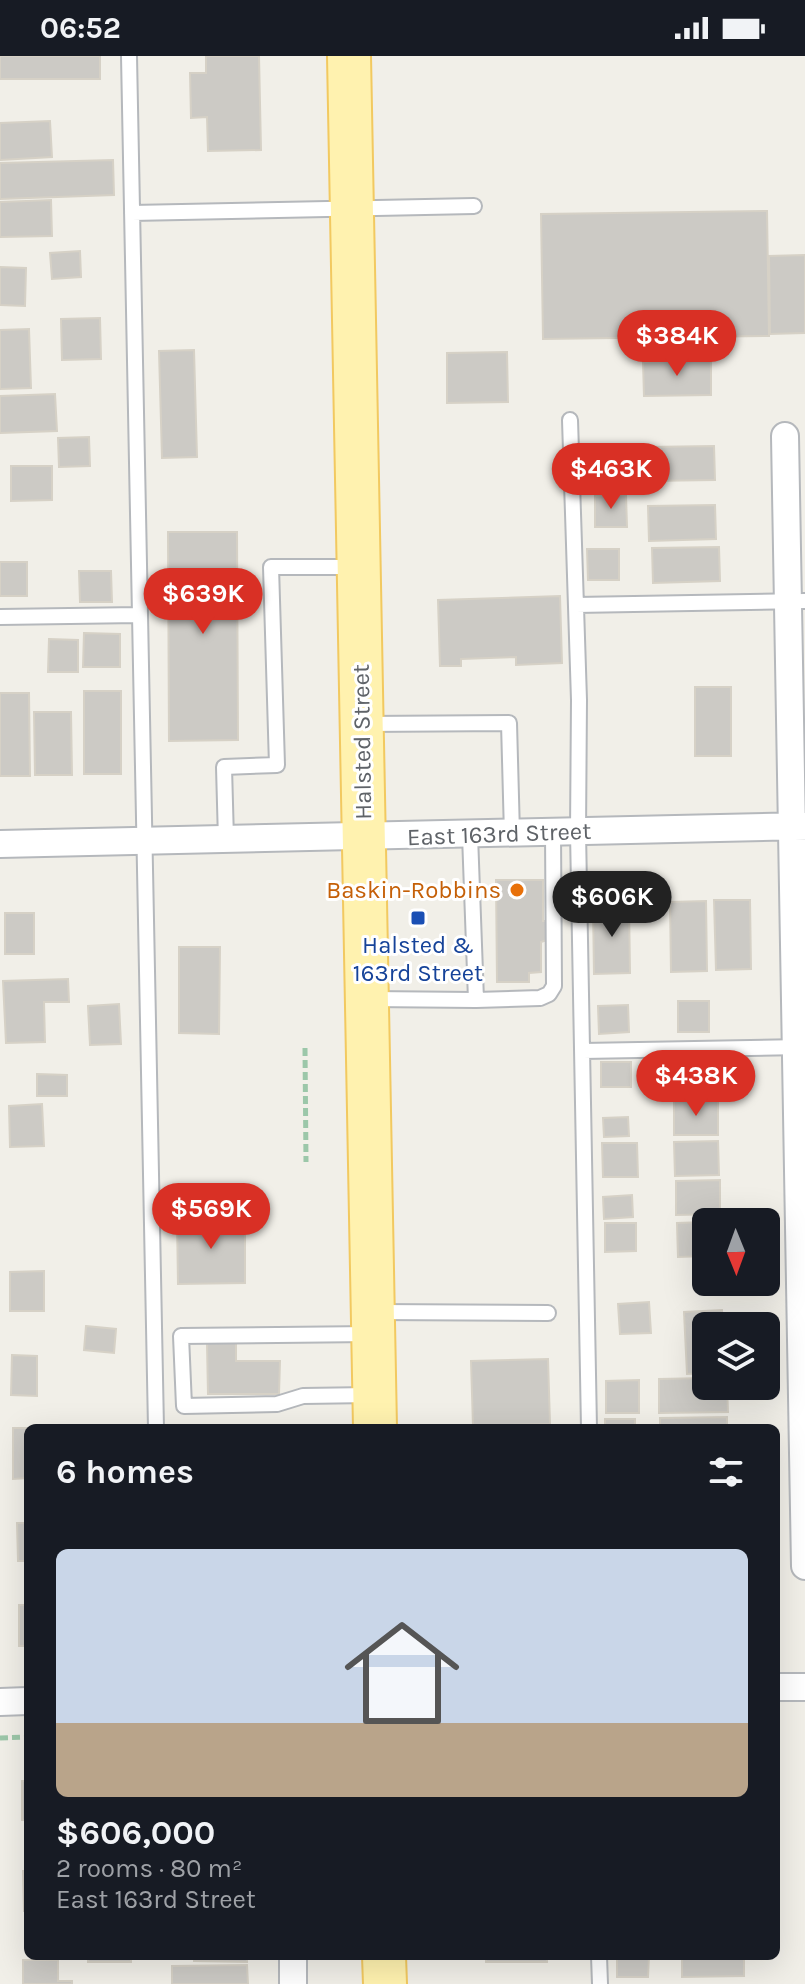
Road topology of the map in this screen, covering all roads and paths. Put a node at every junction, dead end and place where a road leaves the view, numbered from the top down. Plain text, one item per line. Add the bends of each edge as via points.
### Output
1 (129, 56) edge
2 (349, 56) edge
3 (474, 206) dead end
4 (352, 209) junction
5 (132, 213) junction
6 (570, 420) dead end
7 (785, 436) dead end
8 (358, 567) junction
9 (796, 601) edge
10 (576, 605) junction
11 (139, 615) junction
12 (0, 617) edge
13 (362, 724) junction
14 (798, 826) edge
15 (565, 832) junction
16 (512, 834) junction
17 (470, 835) junction
18 (364, 838) junction
19 (226, 840) junction
20 (145, 842) junction
21 (0, 844) edge
22 (367, 999) junction
23 (476, 1000) junction
24 (800, 1046) edge
25 (305, 1048) dead end
26 (583, 1051) junction
27 (306, 1162) dead end
28 (548, 1313) dead end
29 (373, 1323) junction
30 (375, 1412) edge
31 (156, 1424) edge
32 (589, 1424) edge
33 (805, 1566) edge
34 (780, 1687) edge
35 (805, 1687) edge
36 (24, 1701) edge
37 (0, 1702) edge
38 (24, 1737) edge
39 (0, 1738) edge
40 (293, 1960) edge
41 (384, 1960) edge
42 (599, 1960) edge
43 (293, 1984) edge
44 (385, 1984) edge
45 (600, 1984) edge

1 - 5 lane
2 - 4 main road, Halsted Street
3 - 4 lane
4 - 5 lane
4 - 8 main road, Halsted Street
5 - 11 lane
6 - 10 lane
7 - 9 street
8 - 13 main road, Halsted Street
8 - 19 lane via 271,567 277,765 224,767
9 - 10 lane
9 - 14 street
10 - 15 lane via 579,700
11 - 12 lane
11 - 20 lane
13 - 16 lane via 509,723
13 - 18 main road, Halsted Street
14 - 15 street, East 163rd Street
14 - 24 street
15 - 16 street, East 163rd Street
15 - 23 lane via 554,986 540,998
15 - 26 lane
16 - 17 street, East 163rd Street
17 - 18 street, East 163rd Street
17 - 23 lane
18 - 19 street, East 163rd Street
18 - 22 main road, Halsted Street
19 - 20 street, East 163rd Street
20 - 21 street, East 163rd Street
20 - 31 lane
22 - 23 lane
22 - 29 main road, Halsted Street
24 - 26 lane
24 - 33 street
25 - 27 path
26 - 32 lane
28 - 29 lane
29 - 30 main road, Halsted Street
29 - 30 lane via 181,1336 184,1406 277,1404 303,1396
34 - 35 street
36 - 37 street
38 - 39 path
40 - 43 street
41 - 44 main road
42 - 45 lane

